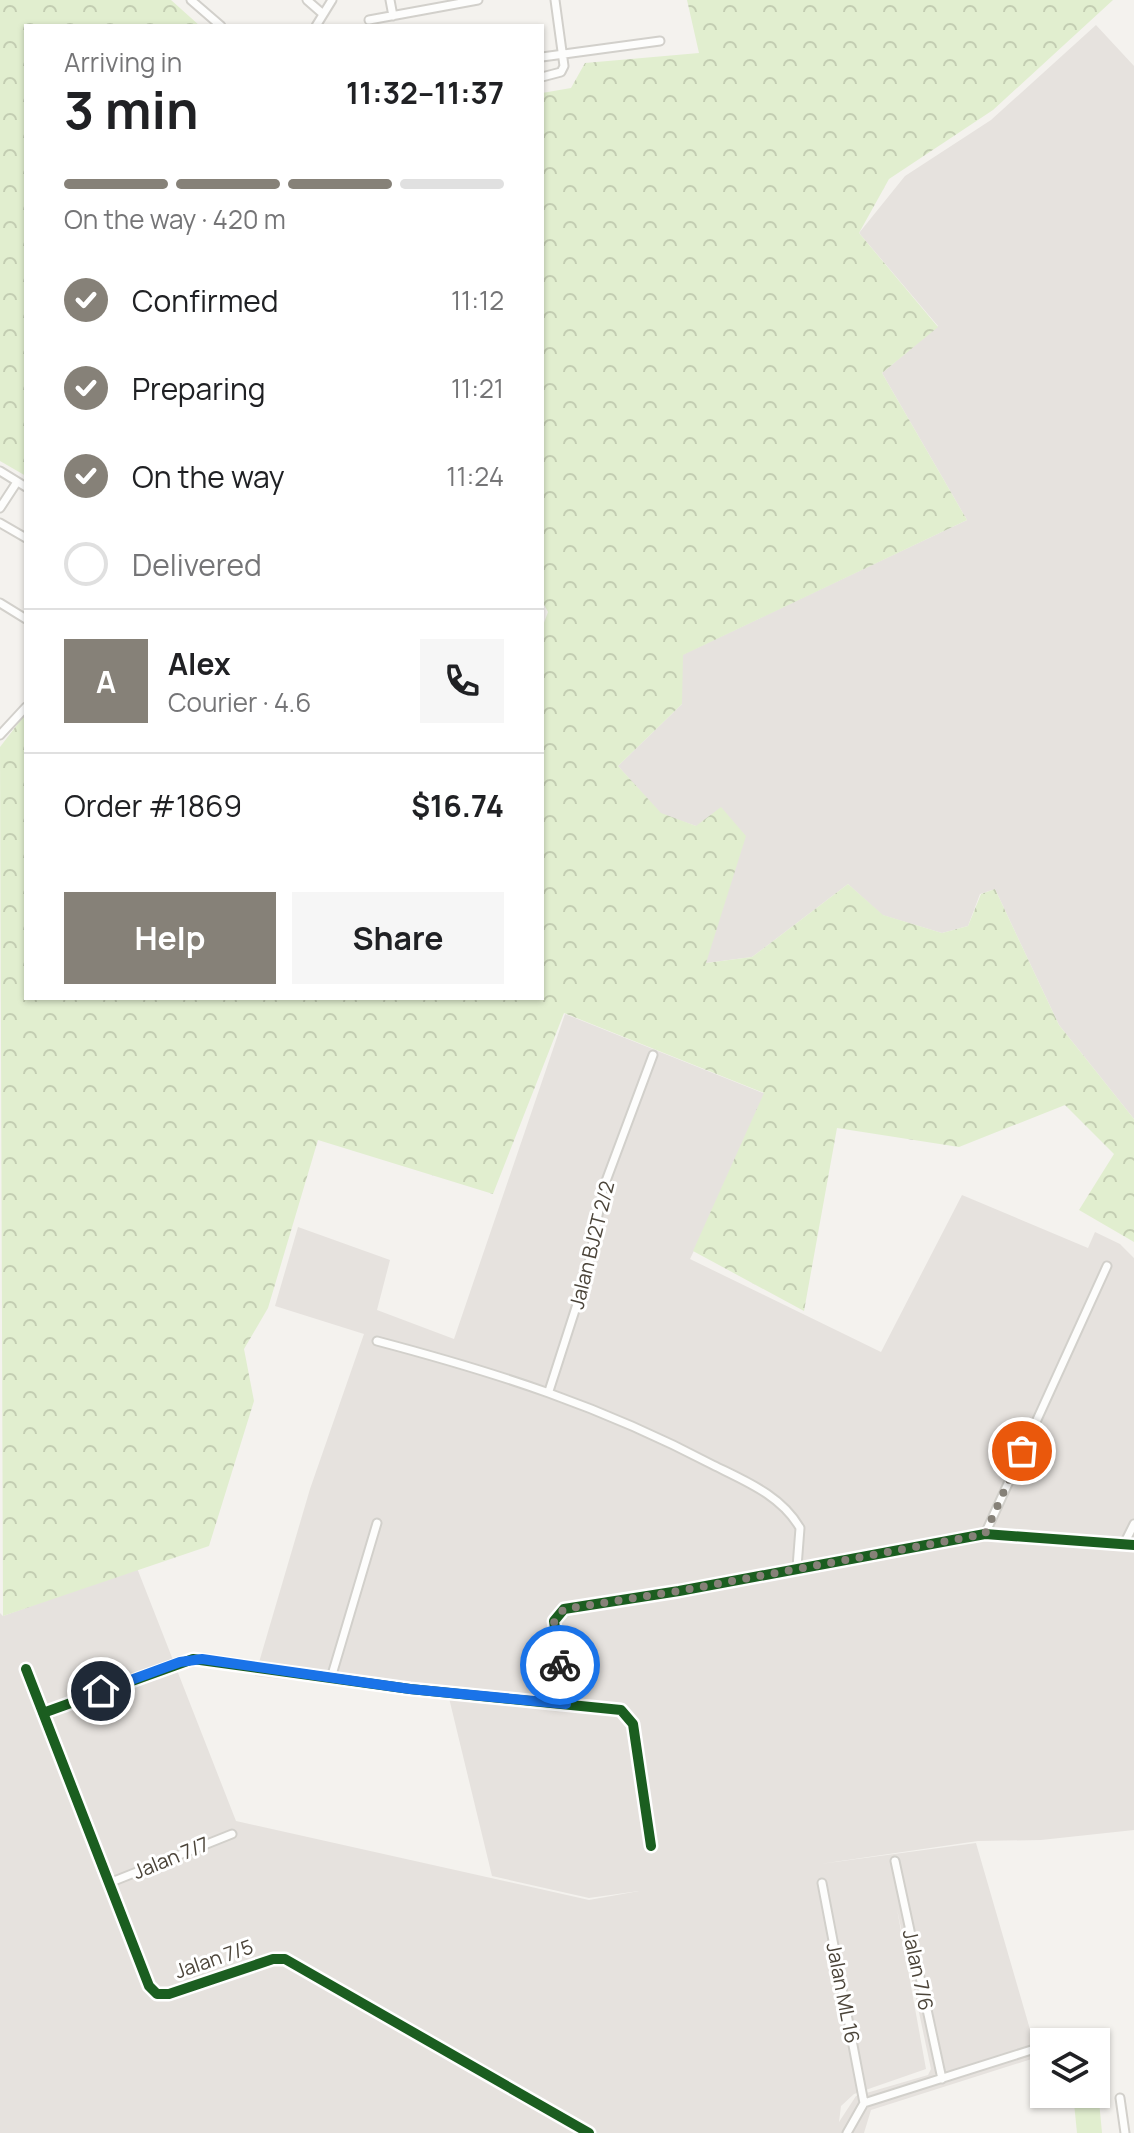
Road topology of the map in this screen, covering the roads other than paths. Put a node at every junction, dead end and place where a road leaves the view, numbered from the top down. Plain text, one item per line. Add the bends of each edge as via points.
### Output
1 (191, 0) edge
2 (307, 0) edge
3 (332, 0) edge
4 (390, 0) edge
5 (478, 0) edge
6 (555, 0) edge
7 (323, 14) junction
8 (393, 16) junction
9 (369, 20) dead end
10 (219, 24) edge
11 (317, 24) edge
12 (660, 41) dead end
13 (564, 53) junction
14 (544, 57) edge
15 (544, 76) edge
16 (0, 471) edge
17 (17, 482) junction
18 (24, 486) edge
19 (0, 508) edge
20 (0, 523) edge
21 (24, 537) edge
22 (0, 603) edge
23 (24, 618) edge
24 (24, 709) edge
25 (0, 735) edge
26 (653, 1055) dead end
27 (1107, 1266) dead end
28 (377, 1341) dead end
29 (549, 1391) junction
30 (377, 1523) dead end
31 (1134, 1524) edge
32 (985, 1534) junction
33 (1124, 1544) junction
34 (1134, 1545) edge
35 (797, 1567) junction
36 (26, 1669) dead end
37 (331, 1678) junction
38 (566, 1704) junction
39 (43, 1713) junction
40 (232, 1834) dead end
41 (651, 1846) dead end
42 (895, 1861) dead end
43 (109, 1883) junction
44 (822, 1883) dead end
45 (1030, 2051) edge
46 (942, 2079) junction
47 (1120, 2098) dead end
48 (864, 2103) junction
49 (1134, 2119) edge
50 (1124, 2121) junction
51 (589, 2133) edge
52 (847, 2133) edge
53 (1125, 2133) edge

1 - 10 street
2 - 7 street
3 - 7 street
4 - 8 street
5 - 8 street
6 - 13 street
7 - 11 street
8 - 9 street
12 - 13 street
13 - 14 street
13 - 15 street via 561,72
16 - 17 street
17 - 18 street
17 - 19 street
20 - 21 street
22 - 23 street
24 - 25 street
26 - 29 street, Jalan BJ2T 2/2 via 603,1189 587,1273
27 - 32 street
28 - 29 street
29 - 35 street via 679,1447 780,1502 800,1528
30 - 37 street
31 - 33 street
32 - 33 street
32 - 35 street
33 - 34 street
35 - 38 street via 564,1609 554,1621
36 - 39 street, Jalan 7/5
37 - 38 street
37 - 39 street via 193,1659
38 - 41 street via 621,1710 629,1716
39 - 43 street, Jalan 7/5
40 - 43 street, Jalan 7/7
42 - 46 street, Jalan 7/6
43 - 51 street, Jalan 7/5 via 149,1986 157,1994 285,1959
44 - 48 street, Jalan ML 16
45 - 46 street
46 - 48 street
47 - 50 street
48 - 52 street
49 - 50 street
50 - 53 street

